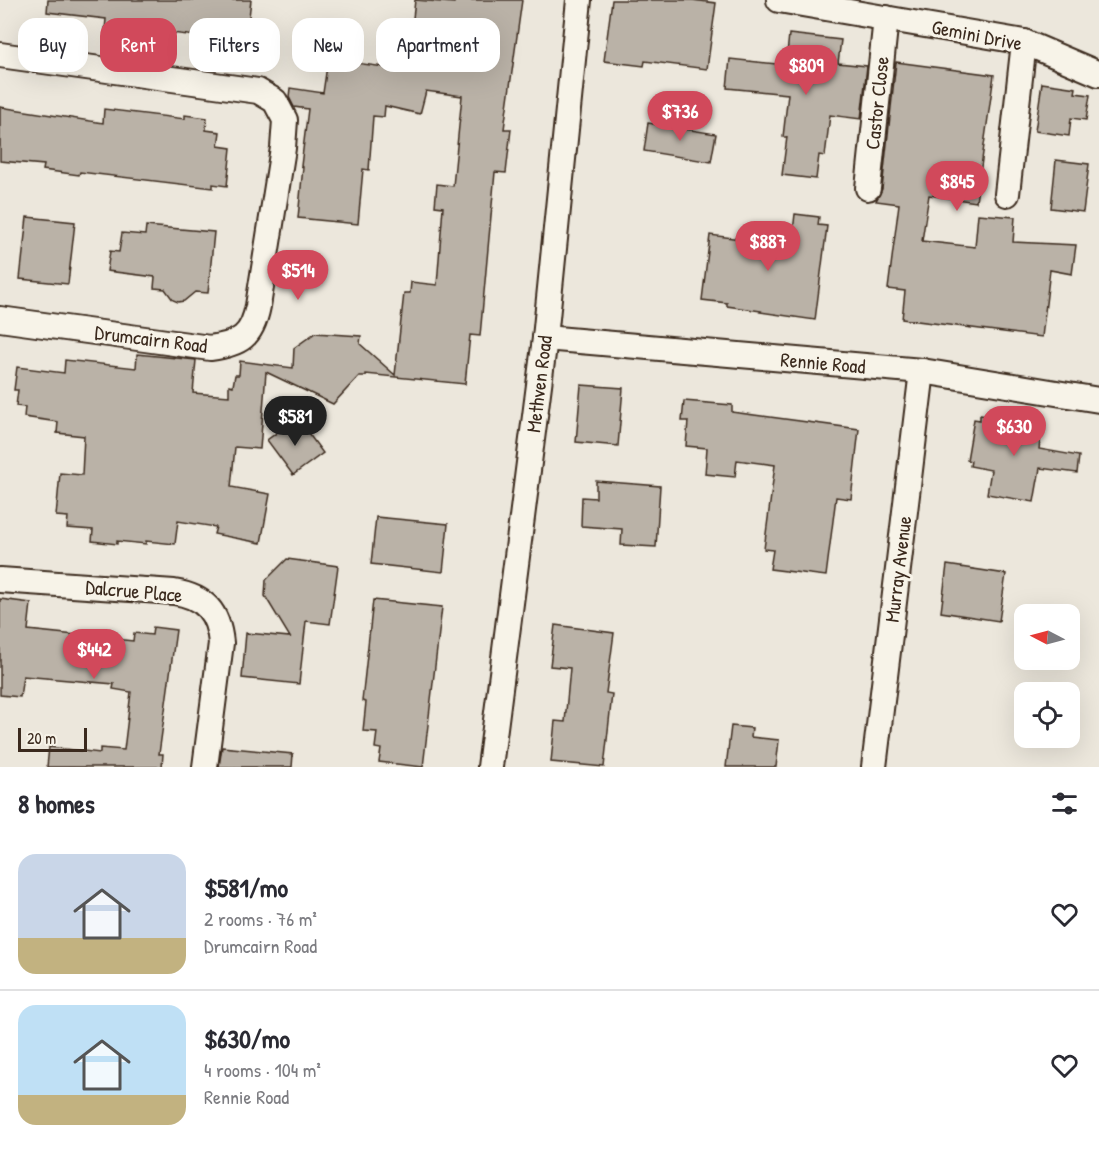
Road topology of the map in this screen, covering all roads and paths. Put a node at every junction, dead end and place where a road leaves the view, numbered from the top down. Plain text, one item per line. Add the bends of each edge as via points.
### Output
1 (579, 0) edge
2 (779, 0) edge
3 (886, 18) junction
4 (1024, 42) junction
5 (0, 54) edge
6 (1099, 74) edge
7 (868, 188) dead end
8 (1007, 194) dead end
9 (0, 319) edge
10 (545, 338) junction
11 (922, 371) junction
12 (1099, 400) edge
13 (0, 580) edge
14 (205, 767) edge
15 (490, 767) edge
16 (874, 767) edge

1 - 10 street, Methven Road
2 - 3 street, Gemini Drive
3 - 4 street, Gemini Drive
3 - 7 street, Castor Close
4 - 6 street, Gemini Drive
4 - 8 street
5 - 9 street, Drumcairn Road via 258,91 275,101 285,120 258,306 254,325 243,338 210,348
10 - 11 street, Rennie Road
10 - 15 street, Methven Road
11 - 12 street, Rennie Road
11 - 16 street, Murray Avenue
13 - 14 street, Dalcrue Place via 174,592 203,602 213,613 221,643

